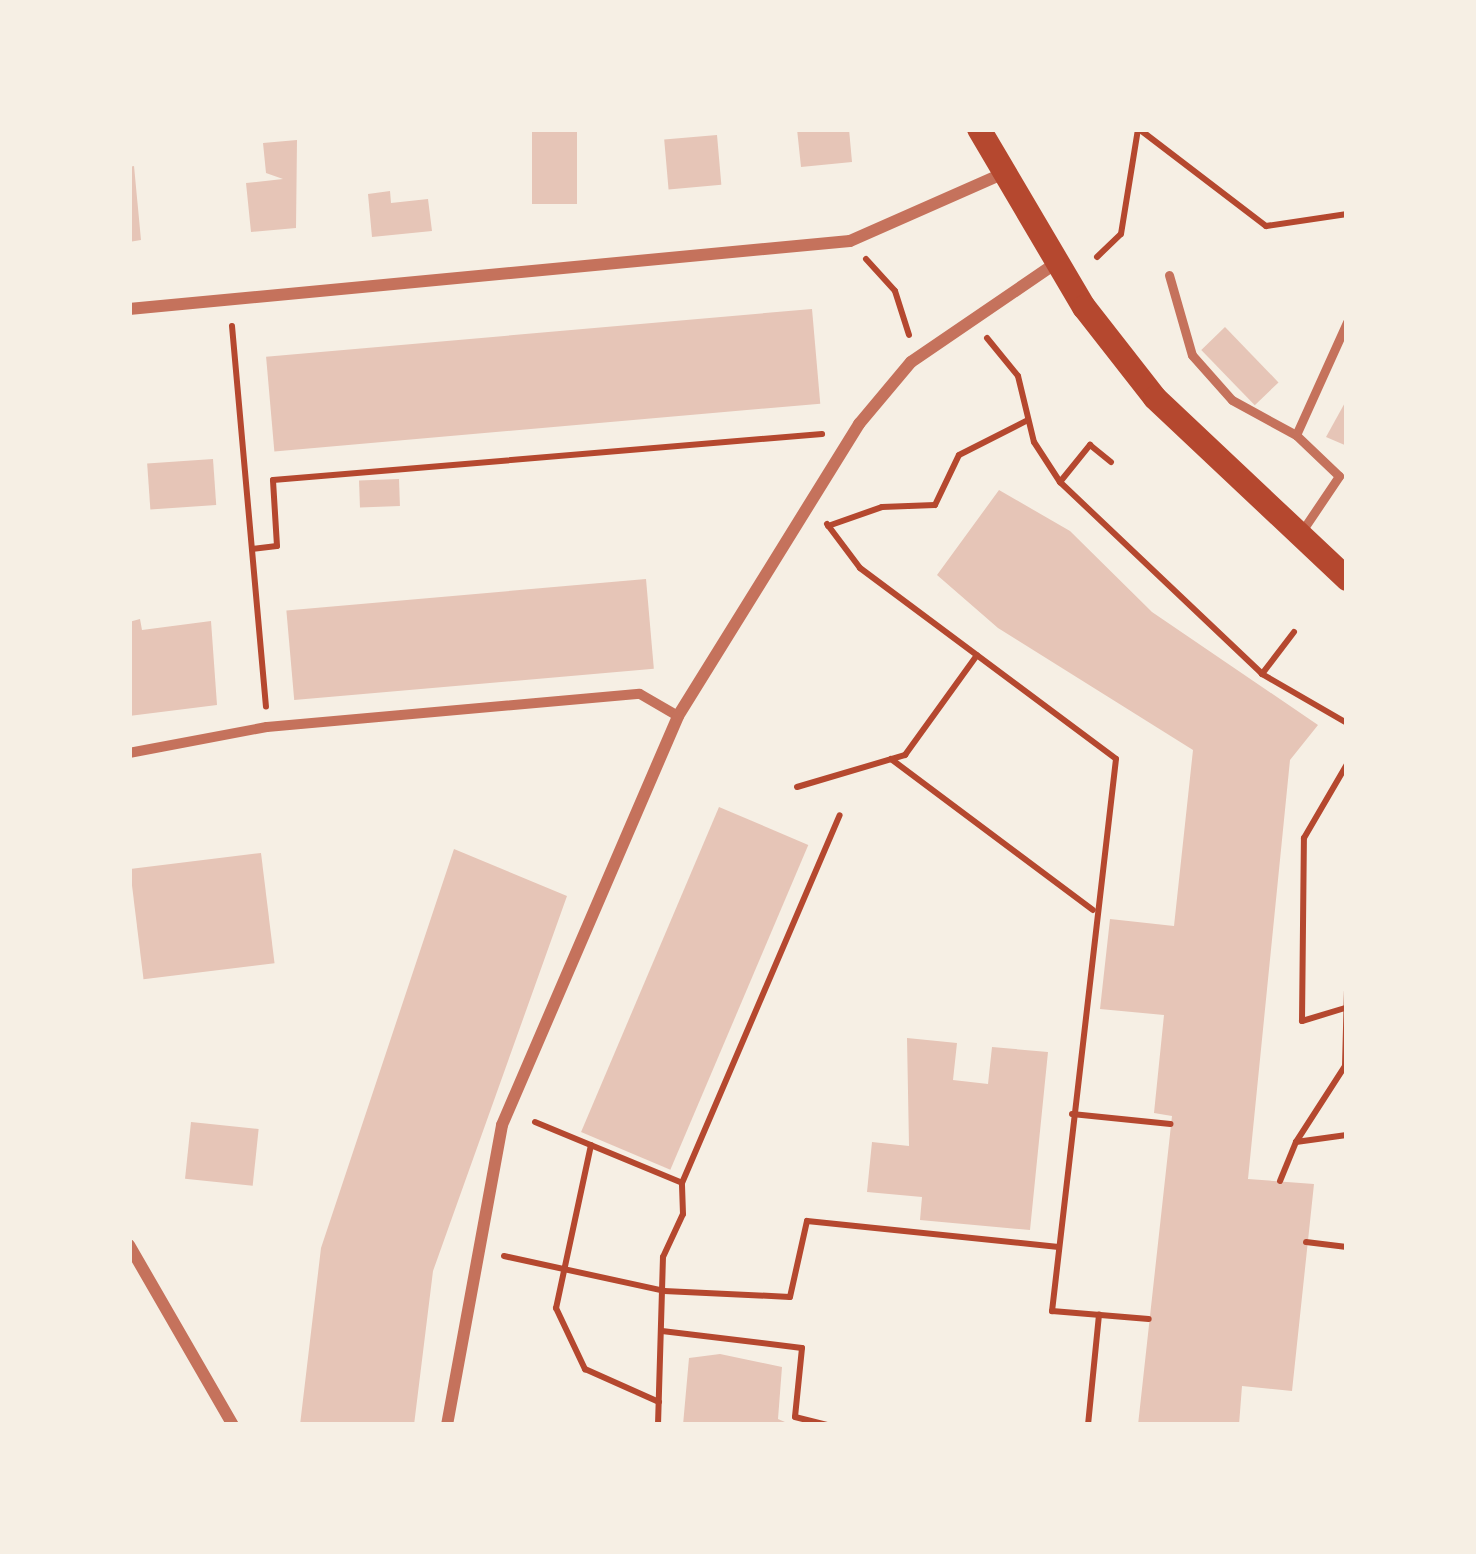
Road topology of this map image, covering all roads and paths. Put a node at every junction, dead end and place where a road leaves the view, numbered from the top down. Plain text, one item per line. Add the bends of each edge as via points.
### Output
1 (979, 129) edge
2 (1138, 129) edge
3 (1002, 174) junction
4 (1347, 214) edge
5 (850, 241) junction
6 (1097, 257) dead end
7 (1055, 263) junction
8 (1169, 275) dead end
9 (129, 309) edge
10 (1347, 322) edge
11 (232, 326) dead end
12 (985, 335) dead end
13 (911, 362) junction
14 (1028, 420) junction
15 (822, 434) dead end
16 (1296, 435) junction
17 (1111, 462) dead end
18 (1060, 482) junction
19 (1298, 538) junction
20 (252, 549) junction
21 (1347, 580) edge
22 (1294, 632) dead end
23 (977, 655) junction
24 (1262, 674) junction
25 (678, 716) junction
26 (1347, 723) edge
27 (267, 727) junction
28 (129, 753) edge
29 (890, 759) junction
30 (1347, 764) edge
31 (796, 788) dead end
32 (840, 815) dead end
33 (1093, 910) junction
34 (1347, 991) edge
35 (1345, 1008) edge
36 (1347, 1030) edge
37 (1072, 1114) junction
38 (535, 1122) dead end
39 (1170, 1124) dead end
40 (1347, 1135) edge
41 (1296, 1142) junction
42 (591, 1145) junction
43 (1280, 1181) dead end
44 (682, 1183) junction
45 (1306, 1242) dead end
46 (129, 1245) edge
47 (1059, 1247) junction
48 (1347, 1247) edge
49 (497, 1255) dead end
50 (561, 1268) junction
51 (664, 1291) junction
52 (1099, 1314) junction
53 (1148, 1319) dead end
54 (662, 1331) junction
55 (658, 1402) junction
56 (233, 1425) edge
57 (447, 1425) edge
58 (658, 1425) edge
59 (828, 1425) edge
60 (1088, 1425) edge

1 - 3 main road
2 - 4 path via 1266,226
2 - 6 path via 1121,234
3 - 5 street
3 - 7 main road
5 - 9 street
5 - 13 path via 895,291
7 - 13 street
7 - 19 main road via 1155,398
8 - 16 lane via 1192,355 1232,400
10 - 16 lane
11 - 20 path
12 - 14 path via 1018,376
13 - 25 street via 794,513
14 - 18 path
14 - 23 path via 959,455 935,506 882,507 826,523 860,568
15 - 20 path via 273,480 278,546
16 - 19 lane via 1339,476
17 - 18 path via 1090,446
18 - 24 path
19 - 21 main road
20 - 27 path
22 - 24 path
23 - 29 path via 905,755
23 - 33 path via 1116,759
24 - 26 path
25 - 27 street via 640,694
25 - 57 street via 502,1125
27 - 28 street
29 - 31 path
29 - 33 path
30 - 35 path via 1304,838 1302,1021
32 - 44 path
33 - 37 path
34 - 35 path
35 - 36 path
36 - 41 path via 1345,1066
37 - 39 path
37 - 47 path
38 - 42 path
40 - 41 path
41 - 43 path
42 - 44 path
42 - 50 path
44 - 51 path
45 - 48 path
46 - 56 street
47 - 51 path via 807,1221 790,1298
47 - 52 path via 1052,1311
49 - 50 path
50 - 51 path
50 - 55 path via 556,1308 585,1370
51 - 54 path
52 - 53 path
52 - 60 path
54 - 55 path
54 - 59 path via 802,1348 795,1417
55 - 58 path

